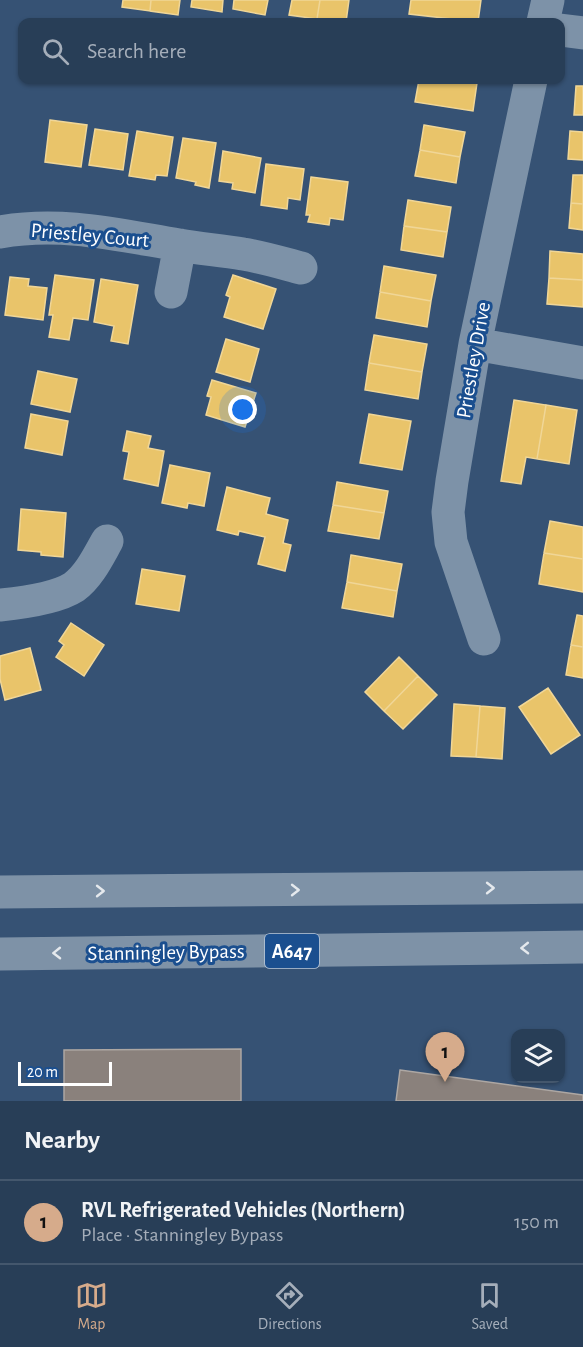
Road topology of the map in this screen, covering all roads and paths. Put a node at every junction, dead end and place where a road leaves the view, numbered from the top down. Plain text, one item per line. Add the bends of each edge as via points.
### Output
1 (548, 0) edge
2 (544, 18) edge
3 (565, 31) edge
4 (583, 33) edge
5 (530, 84) edge
6 (0, 231) edge
7 (180, 245) junction
8 (301, 268) dead end
9 (171, 292) dead end
10 (475, 344) junction
11 (583, 363) edge
12 (108, 542) dead end
13 (0, 605) edge
14 (484, 639) dead end
15 (583, 887) edge
16 (0, 892) edge
17 (583, 947) edge
18 (0, 954) edge

1 - 2 street
3 - 4 street
5 - 10 street, Priestley Drive
6 - 7 street, Priestley Court via 54,227 125,234
7 - 8 street, Priestley Court via 246,254
7 - 9 street, Priestley Court
10 - 11 street
10 - 14 street, Priestley Drive via 448,513 451,542
12 - 13 street via 73,588 36,601
16 -> 15 highway
17 -> 18 highway, Stanningley Bypass / A647

